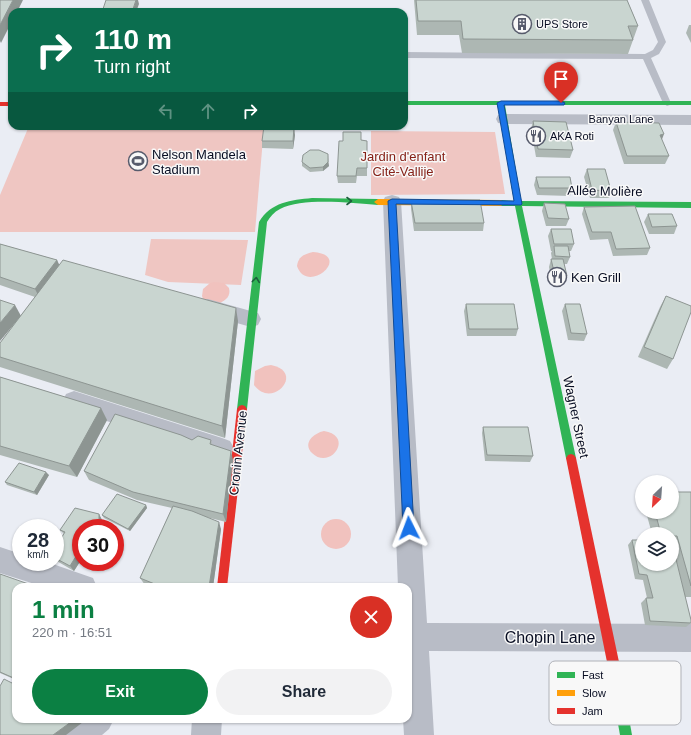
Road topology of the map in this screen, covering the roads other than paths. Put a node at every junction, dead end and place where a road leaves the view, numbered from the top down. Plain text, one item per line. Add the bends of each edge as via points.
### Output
1 (646, 0) edge
2 (408, 55) edge
3 (646, 57) junction
4 (408, 103) edge
5 (667, 103) junction
6 (691, 103) edge
7 (502, 111) junction
8 (691, 120) edge
9 (392, 201) junction
10 (518, 204) junction
11 (691, 205) edge
12 (190, 302) edge
13 (251, 319) junction
14 (56, 396) edge
15 (238, 454) junction
16 (0, 560) edge
17 (72, 583) edge
18 (222, 583) edge
19 (409, 583) edge
20 (412, 637) edge
21 (609, 637) junction
22 (691, 638) edge
23 (412, 651) edge
24 (613, 661) edge
25 (94, 723) edge
26 (207, 723) edge
27 (624, 725) edge
28 (78, 735) edge
29 (206, 735) edge
30 (418, 735) edge
31 (626, 735) edge

1 - 3 lane via 662,42 656,52
2 - 3 lane
3 - 5 lane
4 - 7 street
5 - 6 street
5 - 7 street
7 - 8 street, Banyan Lane
7 - 10 street, Wagner Street
9 - 10 street, Allée Molière
13 -> 9 street, Cronin Avenue via 263,222 269,212 284,204 310,201
9 - 19 street
10 - 11 street, Allée Molière
10 - 21 street, Wagner Street
12 - 13 street
13 - 15 street, Cronin Avenue
14 - 15 street
15 - 18 street, Cronin Avenue
16 - 17 street
20 - 21 street, Chopin Lane
21 - 22 street, Chopin Lane
21 - 24 street, Wagner Street
23 - 30 street
25 - 28 street
26 - 29 street
27 - 31 street, Wagner Street

